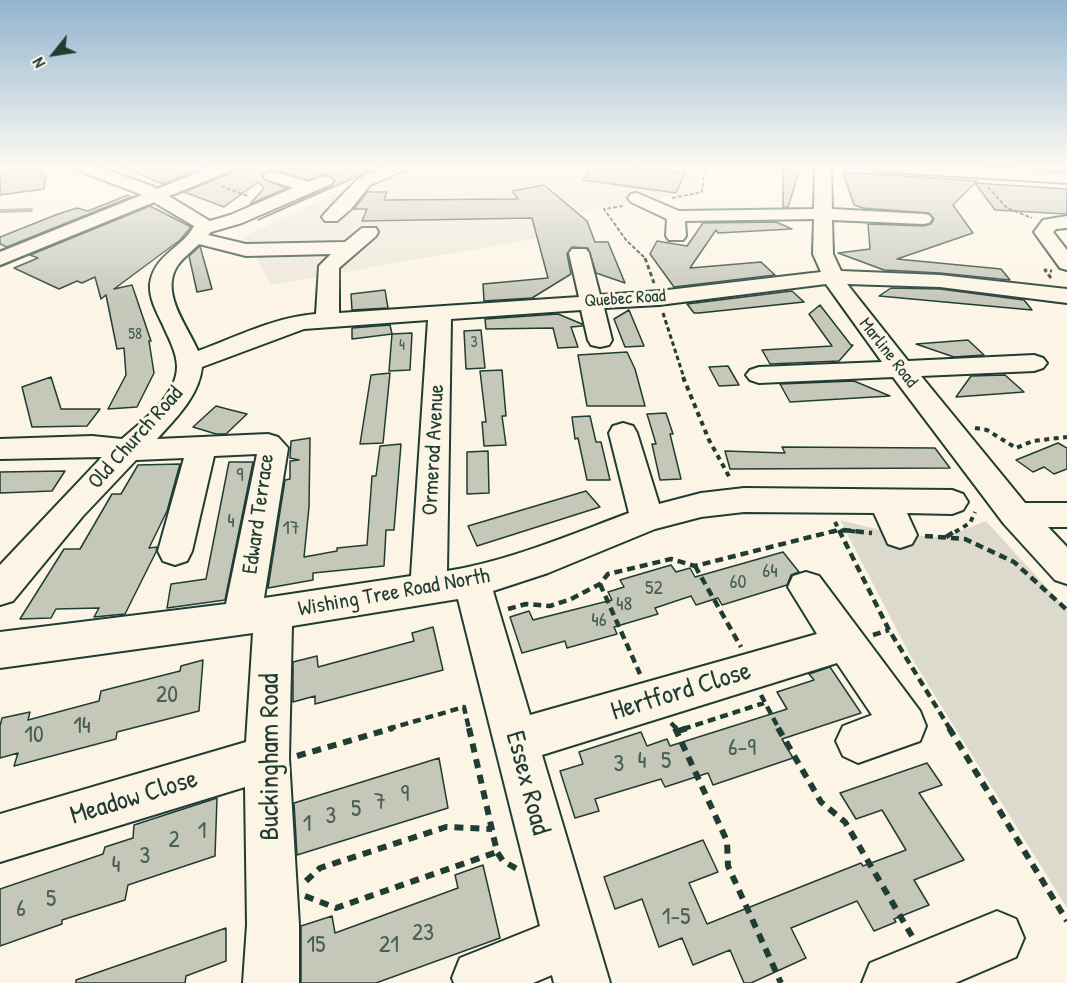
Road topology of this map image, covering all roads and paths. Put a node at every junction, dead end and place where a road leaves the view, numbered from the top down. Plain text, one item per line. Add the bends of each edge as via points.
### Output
1 (116, 212) edge
2 (183, 212) edge
3 (253, 212) edge
4 (337, 212) edge
5 (667, 212) edge
6 (1020, 212) edge
7 (823, 214) junction
8 (676, 216) junction
9 (331, 217) dead end
10 (923, 219) dead end
11 (1059, 223) edge
12 (369, 232) dead end
13 (200, 233) junction
14 (676, 236) dead end
15 (351, 248) junction
16 (579, 253) dead end
17 (0, 259) edge
18 (1067, 264) edge
19 (832, 277) junction
20 (1067, 296) edge
21 (592, 301) junction
22 (440, 312) junction
23 (327, 320) junction
24 (600, 340) dead end
25 (190, 363) junction
26 (1034, 363) dead end
27 (902, 370) junction
28 (759, 375) dead end
29 (945, 424) junction
30 (623, 433) dead end
31 (1067, 437) edge
32 (202, 446) junction
33 (0, 449) edge
34 (126, 450) junction
35 (886, 502) junction
36 (952, 502) dead end
37 (1067, 514) edge
38 (1016, 515) junction
39 (832, 516) junction
40 (647, 519) junction
41 (900, 535) junction
42 (176, 551) dead end
43 (695, 566) junction
44 (1067, 570) edge
45 (600, 584) junction
46 (806, 587) dead end
47 (0, 590) edge
48 (461, 595) junction
49 (1067, 610) edge
50 (258, 616) junction
51 (846, 643) junction
52 (0, 650) edge
53 (759, 686) junction
54 (652, 700) junction
55 (678, 731) junction
56 (515, 741) junction
57 (858, 741) dead end
58 (267, 761) junction
59 (492, 829) junction
60 (0, 838) edge
61 (497, 852) junction
62 (555, 889) junction
63 (283, 896) junction
64 (1067, 921) edge
65 (998, 938) dead end
66 (576, 962) edge
67 (910, 975) edge
68 (480, 978) dead end
69 (271, 983) edge
70 (781, 983) edge

1 - 17 main road
2 - 13 street via 202,223
3 - 13 street
4 - 9 street
5 - 8 street
6 - 11 path
7 - 8 street
7 - 10 street
7 - 19 street, Marline Road via 823,254
8 - 14 street
11 - 18 street via 1043,232
12 - 15 street
13 - 15 street via 246,250
13 - 25 street, Old Church Road via 174,257 161,282 163,297
15 - 23 street via 329,266
16 - 21 street
19 - 20 street, Quebec Road via 940,281
19 - 21 street, Quebec Road via 659,298
19 - 27 street, Marline Road
21 - 22 street, Quebec Road
21 - 24 street
22 - 23 street, Quebec Road
22 - 48 street, Ormerod Avenue via 429,548
23 - 25 street, Quebec Road via 272,331
25 - 34 street, Old Church Road via 182,392
26 - 27 street
27 - 28 street
27 - 29 street, Marline Road
29 - 31 path via 987,430 1016,448 1033,441
29 - 38 street, Marline Road
30 - 40 street
32 - 34 street, Edward Terrace
32 - 42 street
32 - 50 street, Edward Terrace via 260,442 273,448
33 - 34 street, Edward Terrace via 81,446
34 - 47 street, Old Church Road
35 - 36 street, Wishing Tree Road North
35 - 39 street, Wishing Tree Road North
35 - 41 street
37 - 38 street
38 - 44 street, Marline Road
39 - 40 street, Wishing Tree Road North via 744,500 701,505
39 - 41 path
39 - 43 path
39 - 64 path via 889,630
40 - 48 street, Wishing Tree Road North
41 - 49 path via 965,539 1014,562
43 - 45 path via 671,559 608,574
43 - 53 path
45 - 48 path via 550,606
45 - 54 path
46 - 51 street
48 - 50 street, Wishing Tree Road North
48 - 56 street, Essex Road
50 - 52 street, Wishing Tree Road North
50 - 58 street, Buckingham Road
51 - 53 street, Hertford Close
51 - 57 street via 905,726
53 - 54 street, Hertford Close
53 - 55 path
53 - 67 path via 821,802 845,822
54 - 55 path
54 - 56 street, Hertford Close
55 - 70 path via 727,841 728,866
56 - 62 street, Essex Road
58 - 59 path via 464,707
58 - 60 street, Meadow Close
58 - 63 street, Buckingham Road
59 - 61 path
59 - 63 path via 446,826 320,868
61 - 62 path via 502,861
61 - 63 path via 336,908
62 - 66 street, Essex Road
63 - 69 street, Buckingham Road
65 - 67 street
66 - 68 street

